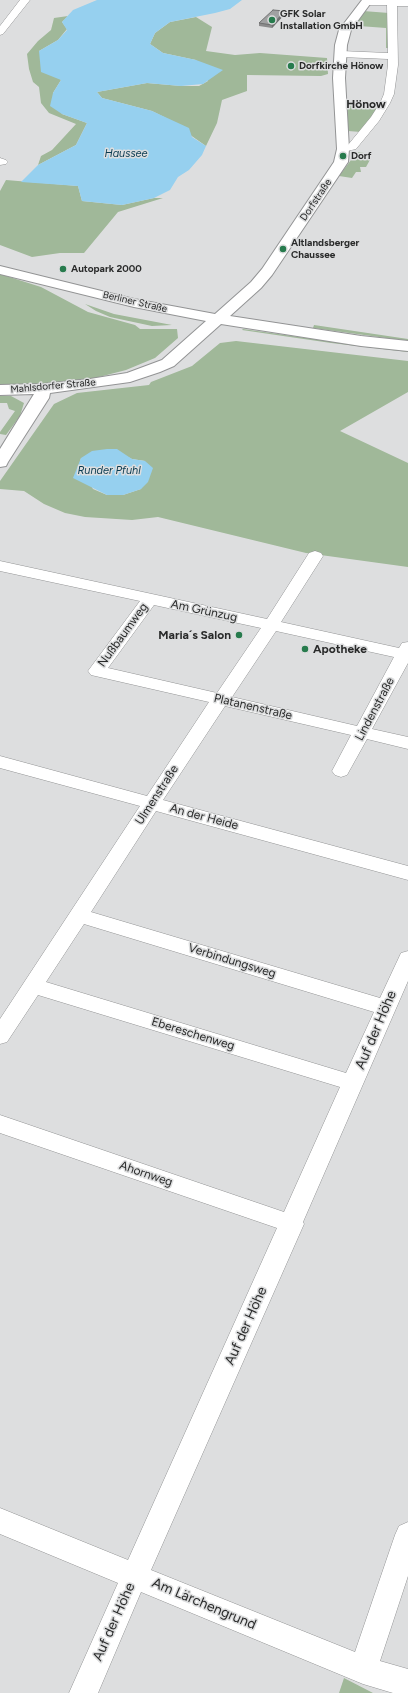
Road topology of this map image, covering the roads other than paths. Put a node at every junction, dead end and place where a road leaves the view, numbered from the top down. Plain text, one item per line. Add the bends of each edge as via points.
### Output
1 (25, 0) edge
2 (367, 1) edge
3 (392, 1) edge
4 (408, 3) edge
5 (0, 32) edge
6 (340, 54) junction
7 (392, 56) junction
8 (343, 149) junction
9 (0, 270) edge
10 (214, 323) junction
11 (408, 346) edge
12 (408, 354) edge
13 (42, 389) junction
14 (0, 390) edge
15 (0, 462) edge
16 (315, 556) dead end
17 (0, 566) edge
18 (150, 599) junction
19 (271, 626) junction
20 (407, 652) edge
21 (97, 671) joint
22 (222, 700) junction
23 (362, 732) junction
24 (408, 743) edge
25 (0, 762) edge
26 (342, 772) dead end
27 (152, 803) junction
28 (408, 873) edge
29 (78, 915) junction
30 (408, 959) edge
31 (32, 986) junction
32 (386, 1008) junction
33 (0, 1036) edge
34 (353, 1083) junction
35 (0, 1124) edge
36 (292, 1224) junction
37 (0, 1521) edge
38 (408, 1535) edge
39 (135, 1575) junction
40 (363, 1670) junction
41 (408, 1683) edge
42 (82, 1693) edge

1 - 5 street
2 - 3 street
2 - 6 main road, Dorfstraße via 344,31
3 - 4 street
3 - 7 street
6 - 7 street
6 - 8 main road, Dorfstraße
7 - 8 street via 391,84 385,103 352,147
8 - 10 main road, Dorfstraße via 342,162 264,276
9 - 10 main road, Berliner Straße
10 - 11 main road
10 - 12 main road via 321,344
10 - 13 main road, Mahlsdorfer Straße via 168,363 154,369 130,377
13 - 14 main road, Mahlsdorfer Straße
13 - 15 main road via 41,398
16 - 19 street, Ulmenstraße
17 - 18 street, Am Grünzug
18 - 19 street, Am Grünzug
18 - 21 street, Nußbaumweg
19 - 20 street, Am Grünzug
19 - 22 street, Ulmenstraße
20 - 23 street, Lindenstraße
21 - 22 street, Platanenstraße
22 - 23 street, Platanenstraße
22 - 27 street, Ulmenstraße via 216,705
23 - 24 street, Platanenstraße
23 - 26 street, Lindenstraße
25 - 27 street, An der Heide
27 - 28 street, An der Heide
27 - 29 street, Ulmenstraße
29 - 31 street, Ulmenstraße
29 - 32 street, Verbindungsweg
30 - 32 street, Auf der Höhe
31 - 33 street, Ulmenstraße
31 - 34 street, Ebereschenweg
32 - 34 street, Auf der Höhe
34 - 36 street, Auf der Höhe
35 - 36 street, Ahornweg
36 - 39 street, Auf der Höhe
37 - 39 street, Am Lärchengrund
38 - 40 street
39 - 40 street, Am Lärchengrund
39 - 42 street, Auf der Höhe
40 - 41 street, Am Lärchengrund

